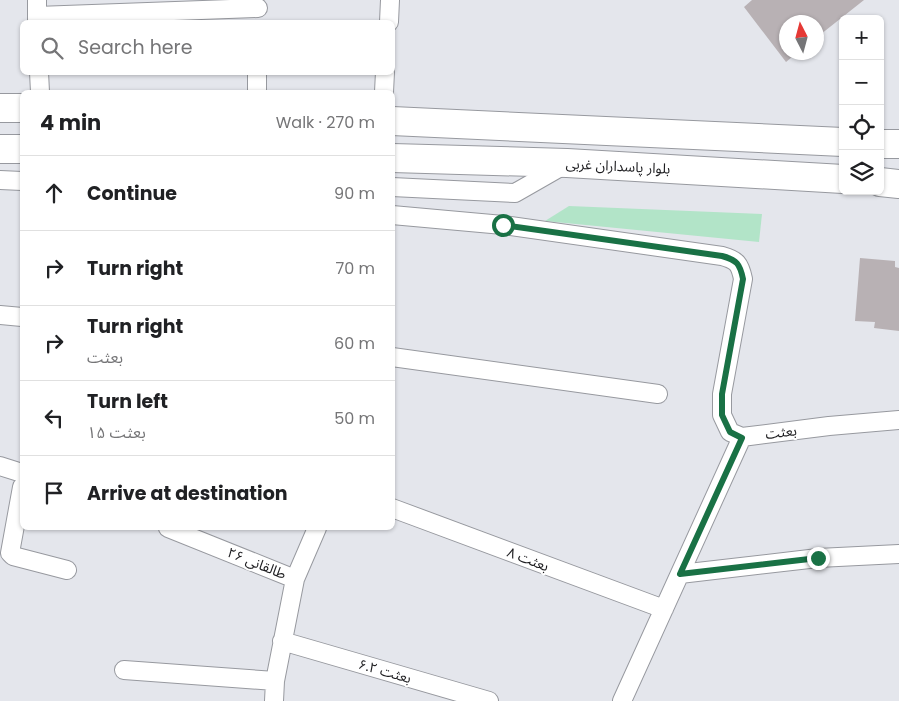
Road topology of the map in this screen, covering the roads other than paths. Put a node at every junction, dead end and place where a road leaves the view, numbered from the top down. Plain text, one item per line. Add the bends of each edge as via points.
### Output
1 (390, 0) edge
2 (258, 10) edge
3 (37, 13) edge
4 (388, 20) edge
5 (39, 75) edge
6 (258, 75) edge
7 (385, 75) edge
8 (40, 90) edge
9 (257, 90) edge
10 (384, 90) edge
11 (0, 108) edge
12 (20, 108) edge
13 (395, 121) edge
14 (839, 142) edge
15 (884, 144) edge
16 (899, 144) edge
17 (0, 149) edge
18 (20, 150) edge
19 (395, 158) edge
20 (567, 164) junction
21 (839, 179) edge
22 (0, 180) edge
23 (20, 182) edge
24 (884, 182) edge
25 (899, 184) edge
26 (395, 187) edge
27 (395, 215) edge
28 (0, 315) edge
29 (20, 318) edge
30 (395, 358) edge
31 (658, 394) dead end
32 (899, 420) edge
33 (742, 438) junction
34 (0, 466) edge
35 (20, 472) edge
36 (20, 499) edge
37 (395, 509) edge
38 (179, 530) edge
39 (316, 530) edge
40 (202, 534) edge
41 (899, 554) edge
42 (67, 570) dead end
43 (680, 574) junction
44 (295, 578) junction
45 (664, 609) junction
46 (282, 641) junction
47 (124, 670) dead end
48 (275, 681) junction
49 (274, 701) edge
50 (489, 701) edge
51 (622, 701) edge

1 - 4 street
2 - 3 street
5 - 8 street
6 - 9 street
7 - 10 street
11 - 12 main road
13 - 14 main road
15 - 16 main road
17 - 18 main road
19 - 20 main road, بلوار پاسداران غربی
20 - 21 main road, بلوار پاسداران غربی
20 - 26 street via 515,193
22 - 23 street
24 - 25 main road
27 - 33 street via 503,225 732,259 740,266 743,279 722,394 722,415 730,432
28 - 29 street
30 - 31 street
32 - 33 street, بعثت
33 - 43 street
34 - 35 street
36 - 42 street via 10,553
37 - 45 street, بعثت ۸
38 - 40 street, طالقانی ۲۶
39 - 44 street, طالقانی ۲۶
40 - 44 street, طالقانی ۲۶
41 - 43 street via 818,558
43 - 45 street
44 - 46 street
45 - 51 street
46 - 48 street
46 - 50 street, بعثت ۶.۲
47 - 48 street
48 - 49 street

